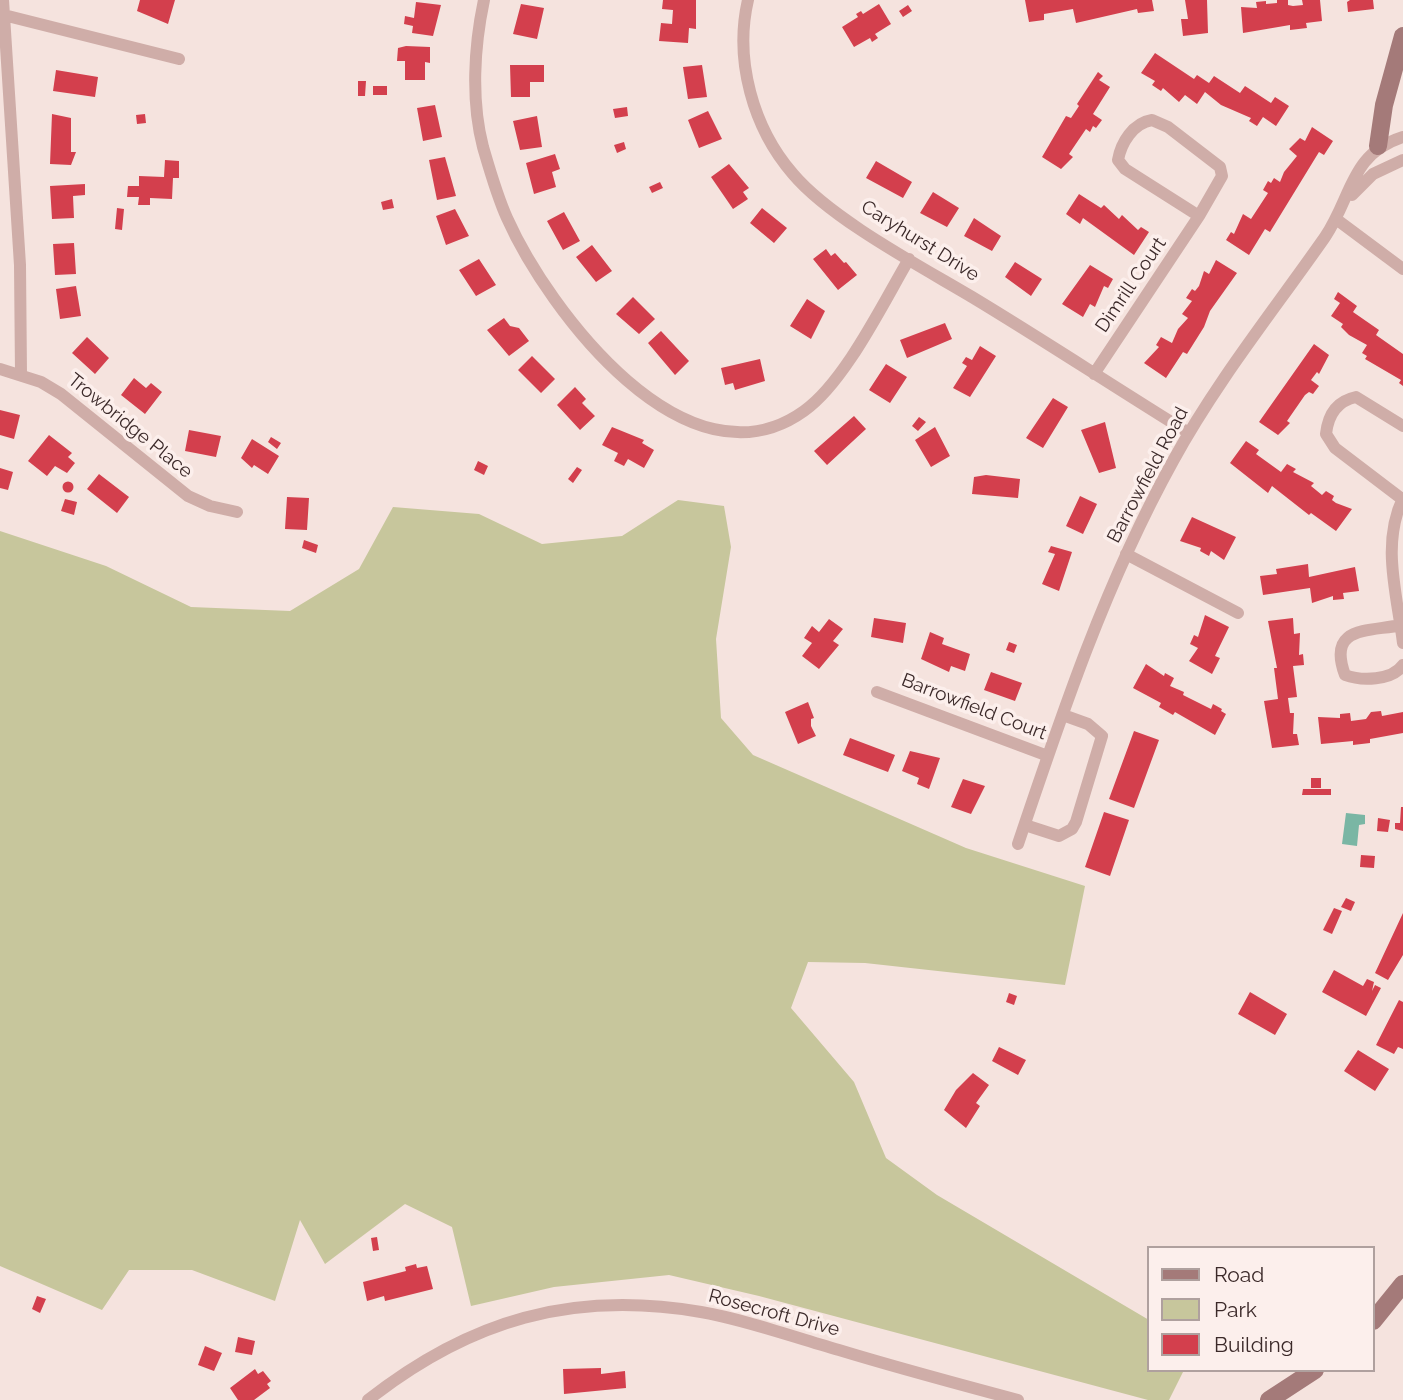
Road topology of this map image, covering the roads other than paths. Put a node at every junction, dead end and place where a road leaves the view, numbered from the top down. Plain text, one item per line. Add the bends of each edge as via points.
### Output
1 (2, 0) edge
2 (484, 0) edge
3 (748, 0) edge
4 (2, 15) edge
5 (1403, 36) edge
6 (179, 59) dead end
7 (1403, 137) edge
8 (1378, 146) junction
9 (1403, 160) edge
10 (1346, 200) junction
11 (1199, 216) junction
12 (1336, 219) junction
13 (909, 259) junction
14 (1403, 269) edge
15 (0, 369) edge
16 (21, 374) junction
17 (1094, 374) junction
18 (1403, 426) edge
19 (1189, 433) junction
20 (1403, 498) edge
21 (237, 512) dead end
22 (1126, 554) junction
23 (1238, 613) dead end
24 (1401, 625) junction
25 (1403, 643) edge
26 (1400, 668) edge
27 (877, 692) dead end
28 (1063, 715) junction
29 (1048, 756) junction
30 (1025, 825) junction
31 (1018, 844) dead end
32 (1403, 1284) edge
33 (1375, 1319) edge
34 (1312, 1372) edge
35 (369, 1400) edge
36 (1018, 1400) edge
37 (1269, 1400) edge

1 - 4 street
2 - 13 street via 476,66 479,124 508,219 578,331 652,401 695,423 727,431 762,429 804,412 838,376
3 - 13 street, Caryhurst Drive via 744,34 748,85 774,147 794,176 824,202
4 - 6 street
4 - 16 street via 20,265
5 - 8 main road
7 - 8 street
8 - 10 street, Barrowfield Road via 1356,173
9 - 10 street, Barrowfield Road via 1373,174
10 - 12 street, Barrowfield Road
11 - 11 street, Dimrill Court via 1222,176 1220,167 1159,122 1144,121 1136,126 1118,160
11 - 17 street, Dimrill Court
12 - 14 street
12 - 19 street, Barrowfield Road
13 - 17 street, Caryhurst Drive
15 - 16 street, Trowbridge Place
16 - 21 street, Trowbridge Place via 61,394 188,496
17 - 19 street, Caryhurst Drive
18 - 20 street via 1356,397 1345,399 1329,418 1326,434 1335,448
19 - 22 street, Barrowfield Road
20 - 24 street via 1393,525 1391,556
22 - 23 street
22 - 28 street, Barrowfield Road
24 - 25 street
24 - 26 street via 1352,633 1340,647 1345,675 1356,679
27 - 29 street, Barrowfield Court
28 - 29 street, Barrowfield Road
28 - 30 street via 1088,724 1102,736 1076,822 1072,830 1059,836
29 - 30 street, Barrowfield Court
30 - 31 street, Barrowfield Court
32 - 33 main road
34 - 37 main road
35 - 36 street, Rosecroft Drive via 437,1353 509,1320 576,1308 621,1306 723,1316

